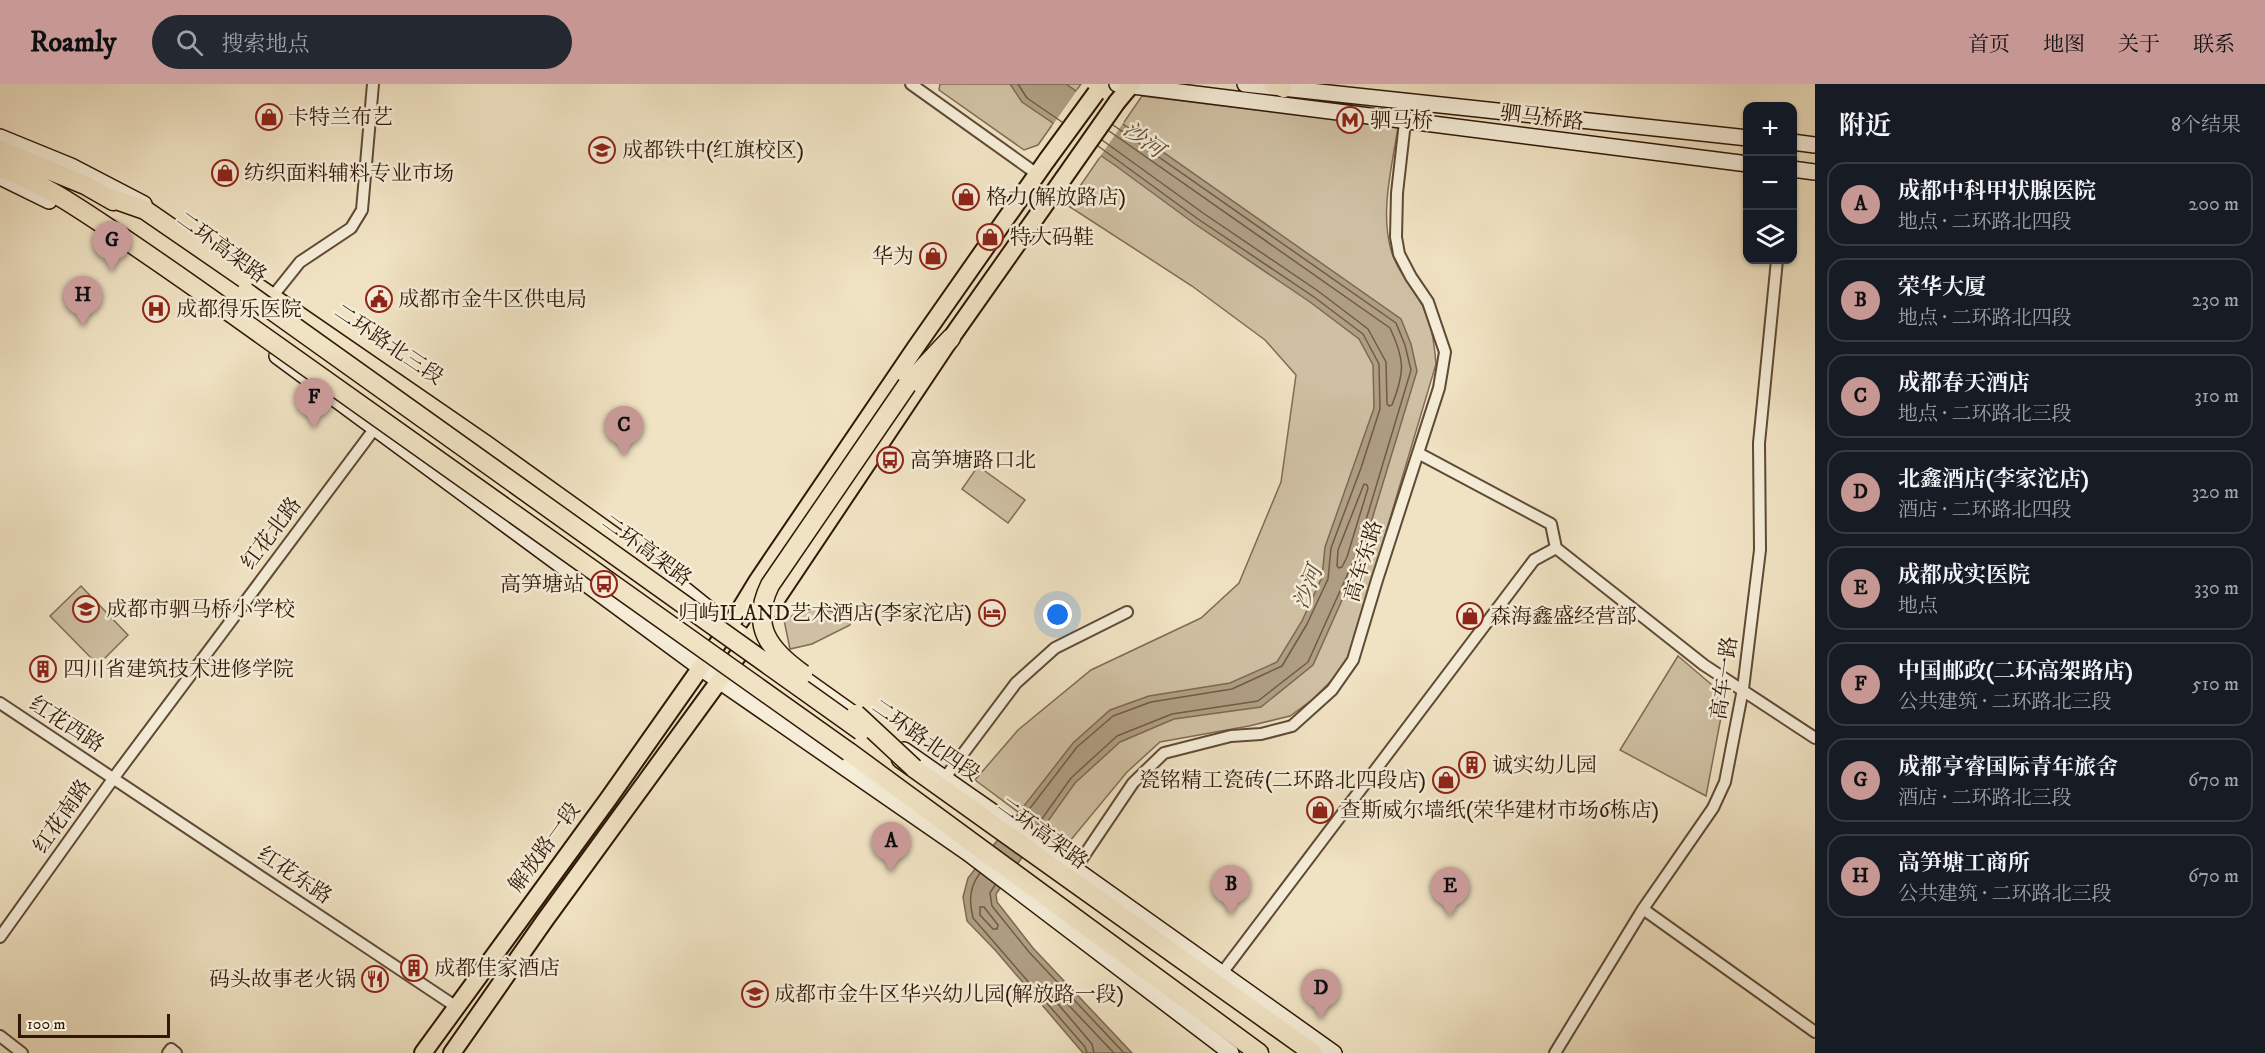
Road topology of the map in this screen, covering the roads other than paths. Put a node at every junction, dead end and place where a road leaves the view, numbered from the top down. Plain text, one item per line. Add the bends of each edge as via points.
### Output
1 (373, 84) edge
2 (911, 84) edge
3 (1245, 84) edge
4 (1126, 85) edge
5 (1278, 86) edge
6 (1100, 89) edge
7 (1405, 122) junction
8 (0, 137) edge
9 (1743, 137) edge
10 (1797, 143) edge
11 (1815, 145) edge
12 (0, 150) edge
13 (1743, 163) edge
14 (0, 168) edge
15 (1797, 170) edge
16 (1815, 172) edge
17 (1037, 174) junction
18 (0, 177) edge
19 (105, 196) junction
20 (1777, 264) edge
21 (276, 292) junction
22 (951, 338) junction
23 (375, 428) junction
24 (1418, 453) junction
25 (1556, 548) junction
26 (662, 571) junction
27 (1127, 612) dead end
28 (730, 626) junction
29 (749, 640) junction
30 (699, 667) junction
31 (719, 681) junction
32 (1743, 689) junction
33 (0, 704) edge
34 (1815, 738) edge
35 (914, 768) junction
36 (114, 777) junction
37 (944, 779) junction
38 (1076, 869) junction
39 (1643, 909) junction
40 (0, 937) edge
41 (1222, 973) junction
42 (455, 1006) junction
43 (1815, 1032) edge
44 (0, 1036) edge
45 (426, 1052) edge
46 (22, 1053) edge
47 (168, 1053) edge
48 (176, 1053) edge
49 (452, 1053) edge
50 (1231, 1053) edge
51 (1259, 1053) edge
52 (1313, 1053) edge
53 (1334, 1053) edge
54 (1555, 1053) edge

1 - 21 street via 362,210 351,228 300,262
2 - 17 street
3 - 5 main road, 驷马桥路
4 - 7 main road, 驷马桥路
4 - 22 main road, 解放路一段, bridge
5 - 9 main road, 驷马桥路
6 - 17 main road, 解放路一段, bridge
7 - 13 main road, 驷马桥路
7 - 24 street, 高车东路 via 1396,237 1399,254 1428,302 1445,352 1439,388
8 - 21 main road, 二环路北三段 via 127,194
10 - 11 main road
12 - 19 highway, 二环高架路
14 - 51 highway, bridge via 47,189 96,219 231,313 849,752
15 - 16 main road
17 - 28 main road, 解放路一段
18 - 23 main road via 68,211 137,256
19 - 26 highway via 145,210
19 - 35 highway, 二环高架路, bridge via 158,228
20 - 32 street, 高车一路 via 1759,443 1760,550
21 - 26 main road, 二环路北三段 via 562,488
22 - 29 main road, 解放路一段
22 - 35 highway, bridge via 907,386 770,585 760,610 765,632 781,658 855,712
23 - 30 main road
23 - 36 street, 红花北路
24 - 25 street via 1551,524
24 - 38 street, 高车东路 via 1353,660 1332,690 1292,726 1164,753 1133,783
25 - 32 street via 1704,665
25 - 41 street via 1534,560
26 - 28 main road, 二环路北三段
27 - 37 street via 1055,648 1016,682
28 - 29 main road, 二环路北四段
28 - 30 main road, 解放路一段
29 - 31 main road, 解放路一段
29 - 37 main road, 二环路北四段
30 - 31 main road
30 - 42 main road, 解放路一段 via 609,798
31 - 49 main road, 解放路一段
31 - 50 main road via 968,854
32 - 34 street
32 - 39 street, 高车一路 via 1725,782 1713,808
33 - 36 street, 红花西路
35 - 52 highway, 二环高架路
36 - 40 street, 红花南路
36 - 42 street, 红花东路
37 - 38 main road, 二环路北四段
38 - 41 main road, 二环路北四段
39 - 43 street
39 - 54 street, 高车一路
41 - 53 main road, 二环路北四段
42 - 45 main road, 解放路一段
44 - 46 street
47 - 48 street via 171,1049

